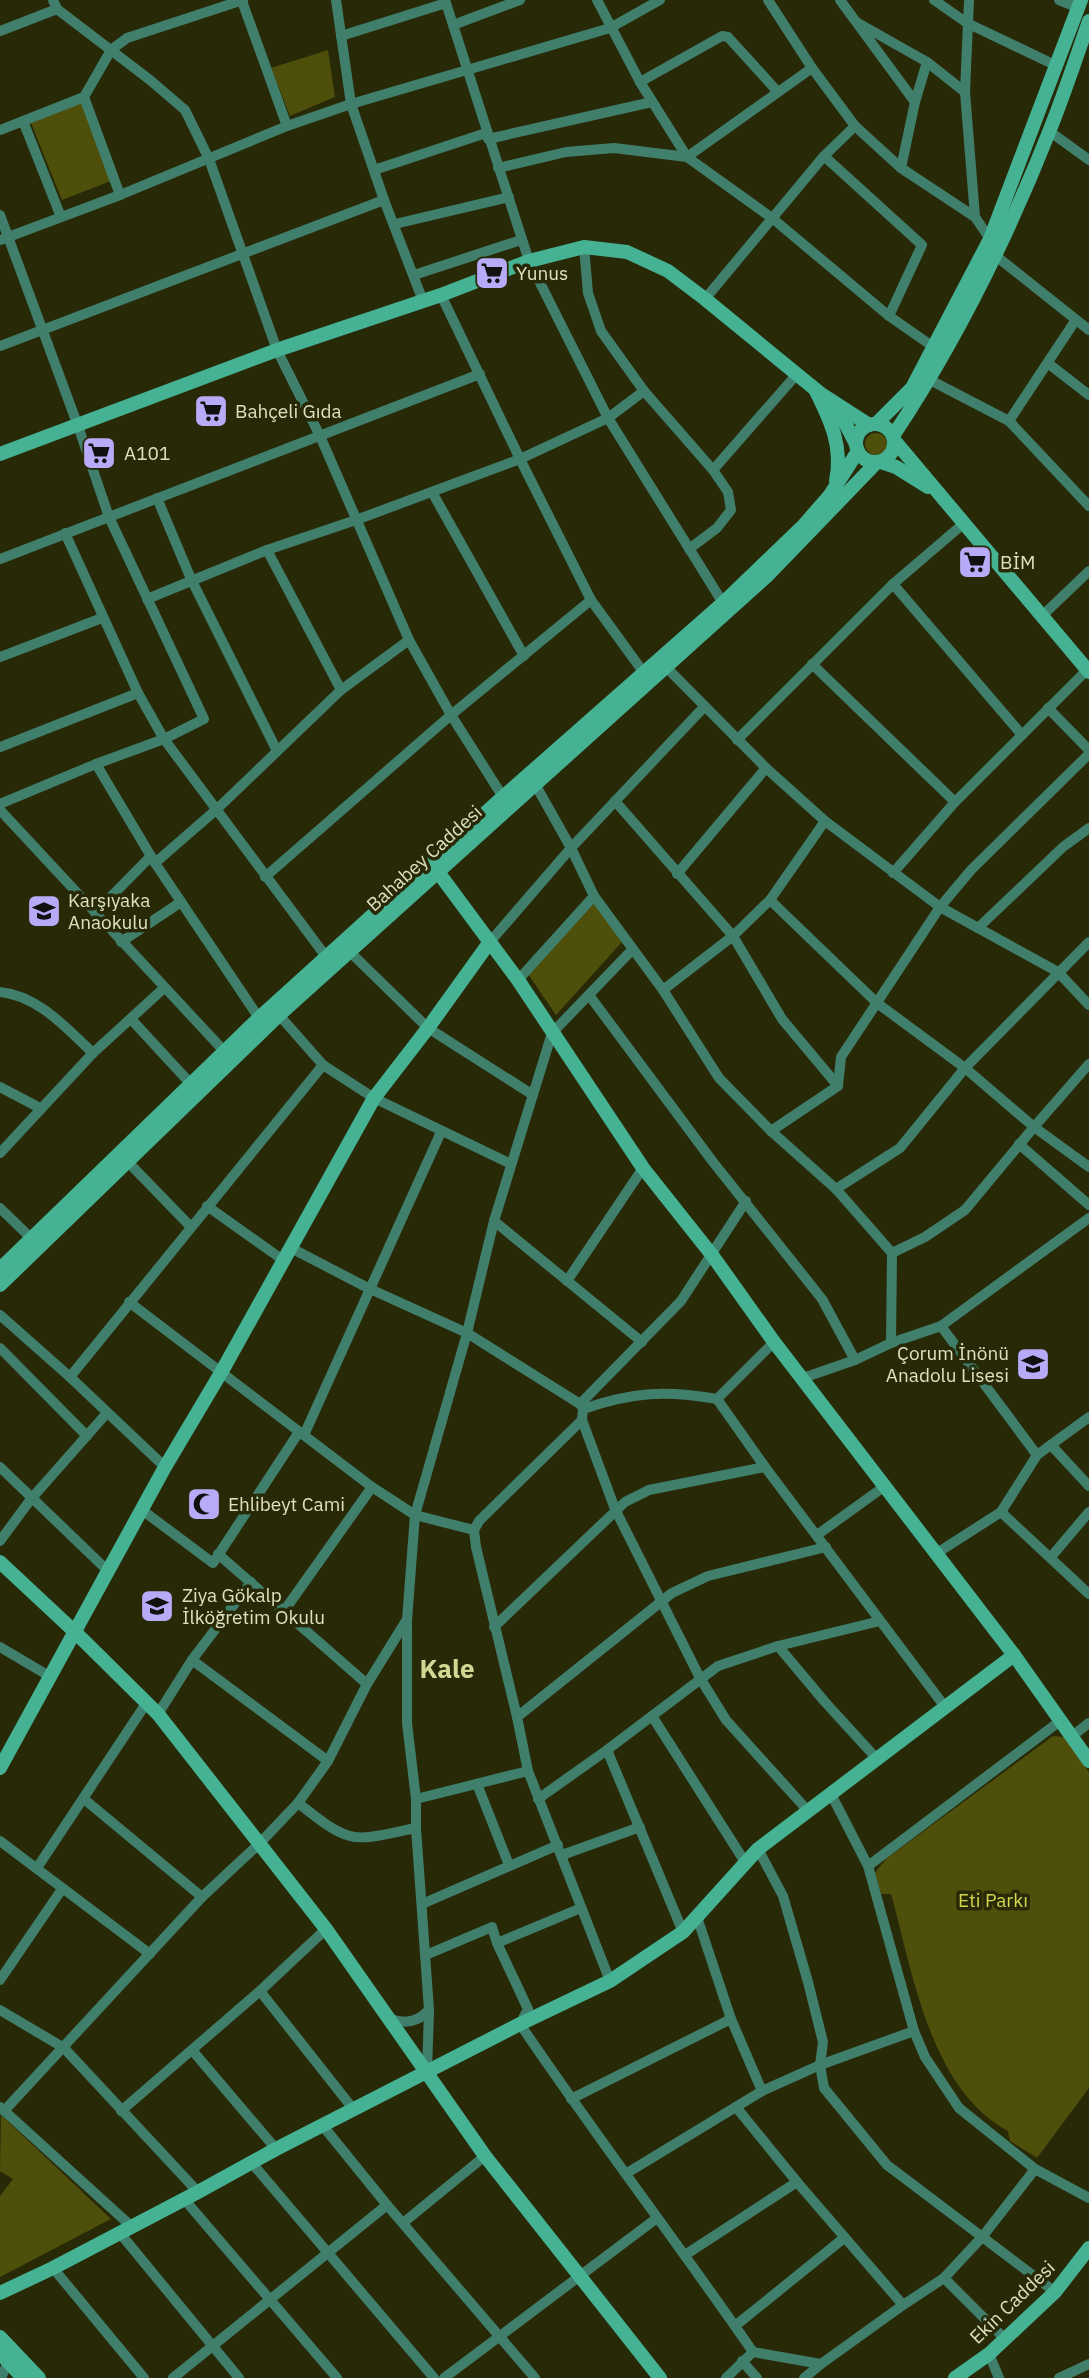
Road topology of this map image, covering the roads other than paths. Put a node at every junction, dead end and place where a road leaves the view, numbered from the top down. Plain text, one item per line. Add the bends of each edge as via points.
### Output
1 (242, 0) edge
2 (336, 0) edge
3 (520, 0) edge
4 (597, 0) edge
5 (660, 0) edge
6 (768, 0) edge
7 (840, 0) edge
8 (933, 0) edge
9 (969, 0) edge
10 (1059, 0) edge
11 (446, 2) edge
12 (1080, 4) edge
13 (55, 5) edge
14 (1089, 21) edge
15 (858, 23) junction
16 (967, 23) junction
17 (453, 25) junction
18 (610, 28) junction
19 (0, 31) edge
20 (341, 36) junction
21 (111, 50) junction
22 (926, 62) junction
23 (1057, 66) junction
24 (812, 68) junction
25 (469, 69) junction
26 (640, 82) junction
27 (777, 91) junction
28 (965, 92) junction
29 (84, 97) junction
30 (652, 102) junction
31 (915, 102) junction
32 (351, 104) junction
33 (23, 121) junction
34 (287, 126) junction
35 (855, 126) junction
36 (0, 130) edge
37 (1049, 131) junction
38 (487, 136) junction
39 (824, 156) junction
40 (687, 157) junction
41 (209, 159) junction
42 (1089, 160) edge
43 (498, 168) junction
44 (901, 168) junction
45 (374, 170) junction
46 (120, 195) junction
47 (509, 197) junction
48 (384, 200) junction
49 (0, 215) edge
50 (61, 217) junction
51 (975, 217) junction
52 (772, 218) junction
53 (395, 224) junction
54 (4, 238) edge
55 (989, 239) junction
56 (521, 240) junction
57 (584, 247) junction
58 (243, 256) junction
59 (996, 256) junction
60 (529, 261) junction
61 (414, 275) junction
62 (441, 295) junction
63 (705, 299) junction
64 (423, 301) junction
65 (889, 316) junction
66 (1075, 321) junction
67 (1089, 330) edge
68 (42, 331) junction
69 (0, 346) edge
70 (932, 346) junction
71 (277, 350) junction
72 (1048, 364) junction
73 (480, 374) junction
74 (797, 374) junction
75 (930, 380) junction
76 (644, 391) junction
77 (818, 392) junction
78 (1089, 395) edge
79 (608, 418) junction
80 (1009, 421) junction
81 (873, 425) junction
82 (78, 426) junction
83 (320, 436) junction
84 (894, 438) junction
85 (857, 447) junction
86 (0, 454) edge
87 (520, 459) junction
88 (879, 462) junction
89 (713, 470) junction
90 (432, 492) junction
91 (938, 494) junction
92 (830, 495) junction
93 (157, 498) junction
94 (1089, 506) edge
95 (109, 517) junction
96 (356, 520) junction
97 (963, 524) junction
98 (65, 533) junction
99 (689, 548) junction
100 (267, 550) junction
101 (0, 559) edge
102 (1089, 571) edge
103 (191, 579) junction
104 (893, 584) junction
105 (147, 599) junction
106 (591, 600) junction
107 (723, 603) junction
108 (1043, 615) junction
109 (102, 618) junction
110 (409, 640) junction
111 (524, 656) junction
112 (0, 657) edge
113 (812, 664) junction
114 (666, 667) junction
115 (1088, 671) edge
116 (644, 673) junction
117 (341, 690) junction
118 (138, 693) junction
119 (704, 707) junction
120 (1048, 708) junction
121 (451, 715) junction
122 (1021, 734) junction
123 (164, 739) junction
124 (737, 740) junction
125 (0, 747) edge
126 (277, 751) junction
127 (1089, 752) edge
128 (96, 764) junction
129 (766, 768) junction
130 (535, 784) junction
131 (503, 797) junction
132 (615, 801) junction
133 (955, 802) junction
134 (0, 804) edge
135 (217, 809) junction
136 (0, 810) edge
137 (825, 821) junction
138 (1089, 828) edge
139 (570, 848) junction
140 (153, 860) junction
141 (438, 872) junction
142 (893, 873) junction
143 (677, 874) junction
144 (265, 877) junction
145 (594, 896) junction
146 (770, 900) junction
147 (181, 902) junction
148 (940, 907) junction
149 (95, 913) junction
150 (978, 928) junction
151 (733, 936) junction
152 (121, 942) junction
153 (1089, 942) edge
154 (489, 943) junction
155 (632, 950) junction
156 (350, 952) junction
157 (327, 958) junction
158 (1058, 972) junction
159 (518, 980) junction
160 (164, 988) junction
161 (663, 990) junction
162 (0, 992) edge
163 (589, 995) junction
164 (877, 1003) junction
165 (1089, 1004) edge
166 (279, 1015) junction
167 (259, 1018) junction
168 (131, 1019) junction
169 (428, 1028) junction
170 (552, 1033) junction
171 (224, 1051) junction
172 (93, 1054) junction
173 (1089, 1064) edge
174 (323, 1065) junction
175 (965, 1068) junction
176 (190, 1083) junction
177 (838, 1086) junction
178 (0, 1087) edge
179 (533, 1095) junction
180 (374, 1098) junction
181 (40, 1108) junction
182 (1034, 1127) junction
183 (772, 1131) junction
184 (441, 1132) junction
185 (1020, 1144) junction
186 (0, 1153) edge
187 (128, 1163) junction
188 (511, 1164) junction
189 (1089, 1167) edge
190 (643, 1168) junction
191 (836, 1189) junction
192 (746, 1201) junction
193 (1089, 1205) edge
194 (207, 1206) junction
195 (0, 1208) edge
196 (1089, 1218) edge
197 (494, 1221) junction
198 (190, 1226) junction
199 (32, 1238) junction
200 (892, 1253) junction
201 (286, 1254) junction
202 (712, 1255) junction
203 (0, 1269) edge
204 (567, 1282) junction
205 (0, 1285) edge
206 (369, 1288) junction
207 (129, 1303) junction
208 (0, 1315) edge
209 (941, 1326) junction
210 (467, 1333) junction
211 (642, 1342) junction
212 (774, 1342) junction
213 (891, 1343) junction
214 (0, 1348) edge
215 (855, 1360) junction
216 (222, 1371) junction
217 (70, 1377) junction
218 (803, 1378) junction
219 (717, 1399) junction
220 (581, 1411) junction
221 (106, 1414) junction
222 (1089, 1416) edge
223 (301, 1433) junction
224 (87, 1436) junction
225 (1051, 1445) junction
226 (1037, 1455) junction
227 (0, 1467) edge
228 (164, 1467) junction
229 (765, 1467) junction
230 (885, 1486) junction
231 (1089, 1486) edge
232 (372, 1487) junction
233 (32, 1499) junction
234 (615, 1508) junction
235 (142, 1510) junction
236 (1001, 1512) junction
237 (1089, 1512) edge
238 (415, 1516) junction
239 (474, 1530) junction
240 (817, 1535) junction
241 (0, 1541) edge
242 (826, 1548) junction
243 (937, 1553) junction
244 (218, 1554) junction
245 (1051, 1557) junction
246 (0, 1562) edge
247 (108, 1571) junction
248 (251, 1582) junction
249 (1089, 1594) edge
250 (661, 1601) junction
251 (284, 1611) junction
252 (407, 1620) junction
253 (880, 1621) junction
254 (494, 1627) junction
255 (76, 1633) junction
256 (778, 1646) junction
257 (0, 1647) edge
258 (1014, 1655) junction
259 (192, 1660) junction
260 (48, 1676) junction
261 (700, 1678) junction
262 (367, 1684) junction
263 (147, 1702) junction
264 (945, 1707) junction
265 (158, 1714) junction
266 (652, 1716) junction
267 (517, 1717) junction
268 (1060, 1721) junction
269 (1089, 1723) edge
270 (1071, 1737) junction
271 (607, 1750) junction
272 (877, 1759) junction
273 (328, 1761) junction
274 (1089, 1761) edge
275 (0, 1768) edge
276 (528, 1771) junction
277 (477, 1784) junction
278 (831, 1794) junction
279 (538, 1798) junction
280 (84, 1799) junction
281 (416, 1799) junction
282 (298, 1802) junction
283 (810, 1812) junction
284 (416, 1828) junction
285 (640, 1828) junction
286 (0, 1842) edge
287 (259, 1844) junction
288 (758, 1849) junction
289 (560, 1850) junction
290 (746, 1862) junction
291 (509, 1865) junction
292 (868, 1866) junction
293 (37, 1868) junction
294 (62, 1889) junction
295 (202, 1897) junction
296 (422, 1904) junction
297 (581, 1908) junction
298 (697, 1917) junction
299 (326, 1929) junction
300 (683, 1932) junction
301 (497, 1943) junction
302 (150, 1954) junction
303 (426, 1955) junction
304 (0, 1980) edge
305 (610, 1981) junction
306 (260, 1992) junction
307 (0, 2010) edge
308 (429, 2010) junction
309 (389, 2018) junction
310 (731, 2019) junction
311 (520, 2024) junction
312 (914, 2031) junction
313 (64, 2049) junction
314 (192, 2050) junction
315 (820, 2065) junction
316 (427, 2071) junction
317 (762, 2091) junction
318 (571, 2099) junction
319 (736, 2108) junction
320 (2, 2109) edge
321 (354, 2110) junction
322 (121, 2111) junction
323 (323, 2126) junction
324 (276, 2149) junction
325 (485, 2156) junction
326 (251, 2162) junction
327 (1035, 2169) junction
328 (627, 2173) junction
329 (797, 2182) junction
330 (191, 2195) junction
331 (1089, 2199) edge
332 (387, 2205) junction
333 (657, 2218) junction
334 (403, 2222) junction
335 (125, 2229) junction
336 (983, 2236) junction
337 (844, 2238) junction
338 (1089, 2248) edge
339 (328, 2251) junction
340 (685, 2255) junction
341 (52, 2268) junction
342 (578, 2276) junction
343 (944, 2278) junction
344 (1055, 2292) junction
345 (0, 2293) edge
346 (270, 2298) junction
347 (903, 2305) junction
348 (735, 2326) junction
349 (500, 2336) junction
350 (0, 2337) edge
351 (1005, 2339) junction
352 (213, 2345) junction
353 (753, 2352) junction
354 (989, 2354) junction
355 (4, 2358) edge
356 (742, 2361) junction
357 (821, 2364) junction
358 (1089, 2364) edge
359 (1, 2378) edge
360 (23, 2378) edge
361 (39, 2378) edge
362 (145, 2378) edge
363 (173, 2378) edge
364 (239, 2378) edge
365 (337, 2378) edge
366 (434, 2378) edge
367 (444, 2378) edge
368 (535, 2378) edge
369 (660, 2378) edge
370 (726, 2378) edge
371 (757, 2378) edge
372 (804, 2378) edge
373 (955, 2378) edge
374 (999, 2378) edge
375 (1059, 2378) edge

1 - 21 street via 127,38
1 - 34 street
2 - 20 street
3 - 17 street
4 - 18 street
5 - 18 street
6 - 24 street
7 - 15 street
8 - 16 street
9 - 16 street
10 - 12 street
11 - 17 street
11 - 20 street
12 - 23 street
13 - 19 street
13 - 21 street
14 - 37 street
15 - 22 street
15 - 31 street
16 - 23 street
16 - 28 street
17 - 25 street
18 - 25 street
18 - 26 street
20 - 32 street
21 - 29 street
21 - 41 street via 185,110
22 - 28 street
22 - 31 street
23 - 55 street
24 - 27 street
24 - 35 street
25 - 32 street
25 - 38 street
26 - 27 street via 722,36
26 - 30 street
27 - 40 street
28 - 51 street
29 - 33 street
29 - 46 street
30 - 38 street
30 - 40 street
31 - 44 street
32 - 34 street
32 - 45 street
33 - 36 street
33 - 50 street
34 - 41 street
35 - 39 street
35 - 44 street
37 - 42 street
37 - 59 street
38 - 43 street
38 - 45 street
39 - 52 street
39 - 65 street via 922,245
40 - 43 street via 614,148 566,152
40 - 52 street
41 - 46 street
41 - 58 street
43 - 47 street
44 - 51 street
45 - 48 street
46 - 50 street
47 - 53 street
47 - 56 street
48 - 53 street
48 - 58 street
49 - 54 street
50 - 54 street
51 - 55 street
52 - 63 street
52 - 65 street
53 - 61 street
54 - 68 street
55 - 70 street
56 - 60 street
56 - 61 street
57 - 60 street
57 - 63 street via 627,252 668,271
57 - 76 street via 588,293 601,331
58 - 68 street
58 - 71 street
59 - 66 street
59 - 75 street
60 - 62 street
60 - 79 street
61 - 64 street
62 - 64 street
62 - 73 street
63 - 74 street
64 - 71 street
65 - 70 street
66 - 67 street
66 - 72 street
68 - 69 street
68 - 82 street
70 - 81 street via 912,388
71 - 82 street
71 - 83 street
72 - 78 street
72 - 80 street
73 - 83 street
73 - 87 street
74 - 77 street
74 - 89 street
75 - 80 street
75 - 84 street
76 - 79 street
76 - 89 street
77 - 81 street
77 - 85 street via 844,421
77 - 92 street via 839,449 837,480
79 - 87 street
79 - 99 street
80 - 94 street
81 - 84 street via 886,428
81 - 85 street via 860,432
82 - 86 street
82 - 95 street
83 - 93 street
83 - 96 street
84 - 88 street via 893,451
84 - 91 street
85 - 88 street via 866,460
85 - 92 street, Bahabey Caddesi
87 - 90 street
87 - 106 street
88 - 91 street via 896,467
88 - 114 street, Bahabey Caddesi via 768,575
89 - 99 street via 728,492 731,510 718,528
90 - 96 street
90 - 111 street
91 - 97 street
92 - 107 street, Bahabey Caddesi
93 - 95 street
93 - 103 street
95 - 98 street
95 - 105 street
96 - 100 street
96 - 110 street
97 - 104 street
97 - 108 street
98 - 101 street
98 - 109 street
99 - 107 street
100 - 103 street
100 - 117 street
102 - 108 street
103 - 105 street
103 - 126 street
104 - 113 street
104 - 122 street
105 - 123 street via 204,719
106 - 111 street
106 - 116 street
107 - 116 street, Bahabey Caddesi
108 - 115 street
109 - 112 street
109 - 118 street
110 - 117 street
110 - 121 street
111 - 121 street
113 - 124 street
113 - 133 street
114 - 119 street
114 - 130 street, Bahabey Caddesi
115 - 120 street
116 - 131 street, Bahabey Caddesi
117 - 126 street
118 - 123 street
118 - 125 street
119 - 124 street
119 - 132 street
120 - 122 street
120 - 127 street
121 - 131 street
121 - 144 street
122 - 133 street
123 - 128 street
123 - 135 street
124 - 129 street
126 - 135 street
127 - 148 street
128 - 134 street
128 - 140 street
129 - 137 street
129 - 143 street
130 - 139 street
130 - 141 street, Bahabey Caddesi
131 - 157 street, Bahabey Caddesi
132 - 139 street
132 - 143 street
133 - 142 street
135 - 140 street
135 - 144 street
136 - 149 street
137 - 142 street
137 - 146 street
138 - 150 street
139 - 145 street
139 - 154 street
140 - 147 street
140 - 149 street
141 - 154 street
141 - 156 street, Bahabey Caddesi
142 - 148 street
143 - 151 street
144 - 157 street
145 - 155 street
145 - 159 street
146 - 151 street
146 - 164 street
147 - 152 street
147 - 167 street
148 - 150 street
148 - 164 street
149 - 152 street
150 - 158 street
151 - 161 street
151 - 177 street via 782,1019
152 - 160 street
153 - 158 street
154 - 159 street
154 - 169 street
155 - 161 street
155 - 163 street
156 - 166 street, Bahabey Caddesi
156 - 169 street
157 - 167 street, Bahabey Caddesi
158 - 165 street
158 - 175 street
159 - 170 street
160 - 168 street
160 - 171 street
161 - 183 street via 719,1077
162 - 172 street via 13,993 50,1012
163 - 170 street
163 - 192 street
164 - 175 street
164 - 177 street via 841,1058
166 - 174 street
166 - 187 street, Bahabey Caddesi
167 - 171 street, Bahabey Caddesi
168 - 172 street
168 - 176 street
169 - 179 street
169 - 180 street
170 - 179 street
170 - 190 street
171 - 176 street, Bahabey Caddesi
172 - 181 street
173 - 182 street
174 - 180 street
174 - 194 street
175 - 182 street
175 - 191 street via 900,1148
176 - 199 street, Bahabey Caddesi
177 - 183 street
178 - 181 street
179 - 188 street
180 - 184 street
180 - 201 street
181 - 186 street
182 - 185 street
182 - 189 street
183 - 191 street
184 - 188 street
184 - 206 street
185 - 193 street
185 - 200 street via 965,1210
187 - 198 street
187 - 205 street, Bahabey Caddesi
188 - 197 street
190 - 202 street
190 - 204 street
191 - 200 street
192 - 202 street
192 - 215 street via 822,1298
194 - 198 street
194 - 201 street
195 - 199 street
196 - 209 street
197 - 204 street
197 - 210 street
198 - 207 street
199 - 203 street, Bahabey Caddesi
200 - 213 street
201 - 206 street
201 - 216 street
202 - 211 street via 681,1301
202 - 212 street
204 - 211 street
206 - 210 street
206 - 223 street
207 - 216 street
207 - 217 street
208 - 217 street
209 - 213 street
209 - 226 street
210 - 220 street
210 - 238 street
211 - 220 street
212 - 218 street
212 - 219 street
213 - 215 street
214 - 224 street
215 - 218 street
216 - 223 street
216 - 228 street
217 - 221 street
218 - 230 street
219 - 220 street via 632,1395
219 - 229 street
220 - 234 street
220 - 239 street
221 - 224 street
221 - 228 street
222 - 225 street
223 - 232 street
223 - 244 street
224 - 233 street
225 - 226 street
225 - 231 street
226 - 236 street
227 - 233 street
228 - 235 street
229 - 234 street via 649,1490
229 - 240 street
230 - 240 street
230 - 243 street
232 - 238 street
232 - 251 street
233 - 241 street
233 - 247 street
234 - 250 street
234 - 254 street
235 - 244 street via 213,1563
235 - 247 street
236 - 243 street
236 - 245 street
237 - 245 street
238 - 239 street
238 - 252 street
239 - 254 street
240 - 242 street
242 - 250 street via 708,1576
242 - 253 street
243 - 258 street
244 - 248 street
245 - 249 street
246 - 255 street
247 - 255 street
248 - 251 street
248 - 259 street
250 - 261 street
250 - 267 street
251 - 262 street
252 - 262 street
252 - 281 street via 407,1723
253 - 256 street
253 - 264 street
254 - 267 street
255 - 260 street
255 - 263 street
256 - 261 street via 718,1666
256 - 272 street
257 - 260 street
258 - 264 street
258 - 268 street
259 - 265 street
259 - 273 street
260 - 275 street
261 - 266 street
261 - 283 street via 726,1720
262 - 273 street
263 - 265 street
263 - 280 street
264 - 272 street
265 - 287 street
266 - 271 street
266 - 290 street
267 - 276 street
268 - 270 street
268 - 292 street
269 - 270 street
270 - 274 street
271 - 279 street
271 - 285 street
272 - 278 street
273 - 282 street
276 - 277 street
276 - 279 street
277 - 281 street
277 - 291 street
278 - 283 street
278 - 292 street
279 - 289 street
280 - 293 street
280 - 295 street
281 - 284 street
282 - 284 street via 347,1836
282 - 287 street
283 - 288 street
284 - 296 street
285 - 289 street
285 - 300 street
286 - 293 street
287 - 295 street
287 - 299 street
288 - 290 street
288 - 315 street via 783,1896 808,1982 822,2042
289 - 291 street
289 - 297 street
290 - 298 street
291 - 296 street
292 - 312 street
293 - 294 street
294 - 302 street
294 - 304 street
295 - 302 street
296 - 303 street
297 - 301 street
297 - 305 street
298 - 300 street
298 - 310 street
299 - 306 street
299 - 309 street
300 - 305 street
301 - 303 street via 492,1927
301 - 311 street via 528,2010
302 - 313 street
303 - 308 street
305 - 311 street
306 - 314 street
306 - 321 street
307 - 313 street
308 - 309 street via 412,2021
308 - 316 street
309 - 316 street
310 - 317 street
310 - 318 street
311 - 316 street
311 - 318 street
312 - 315 street
312 - 327 street via 925,2057 959,2108
313 - 320 street
313 - 322 street
314 - 322 street
314 - 324 street
315 - 317 street
315 - 336 street via 824,2088 887,2165
316 - 321 street
316 - 325 street
317 - 319 street
318 - 328 street
319 - 328 street
319 - 329 street
320 - 335 street
321 - 323 street
322 - 330 street
323 - 324 street
323 - 332 street
324 - 326 street
325 - 334 street
325 - 342 street
326 - 330 street
326 - 339 street
327 - 331 street
327 - 336 street
328 - 333 street
329 - 337 street
329 - 340 street
330 - 335 street
330 - 346 street
332 - 334 street
332 - 339 street
333 - 340 street
333 - 342 street
334 - 349 street
335 - 341 street
335 - 352 street
336 - 343 street
336 - 344 street
337 - 347 street
337 - 348 street
338 - 344 street, Ekin Caddesi
339 - 346 street
339 - 366 street
340 - 348 street
341 - 345 street
341 - 362 street
342 - 349 street
342 - 369 street
343 - 347 street
343 - 351 street
344 - 351 street, Ekin Caddesi
346 - 352 street
346 - 365 street
347 - 357 street
348 - 353 street
349 - 367 street
349 - 368 street
350 - 361 street
351 - 354 street, Ekin Caddesi
352 - 363 street
352 - 364 street
353 - 356 street
353 - 357 street
354 - 373 street, Ekin Caddesi
354 - 374 street
355 - 359 street
355 - 360 street
356 - 370 street
356 - 371 street
357 - 372 street
358 - 375 street

